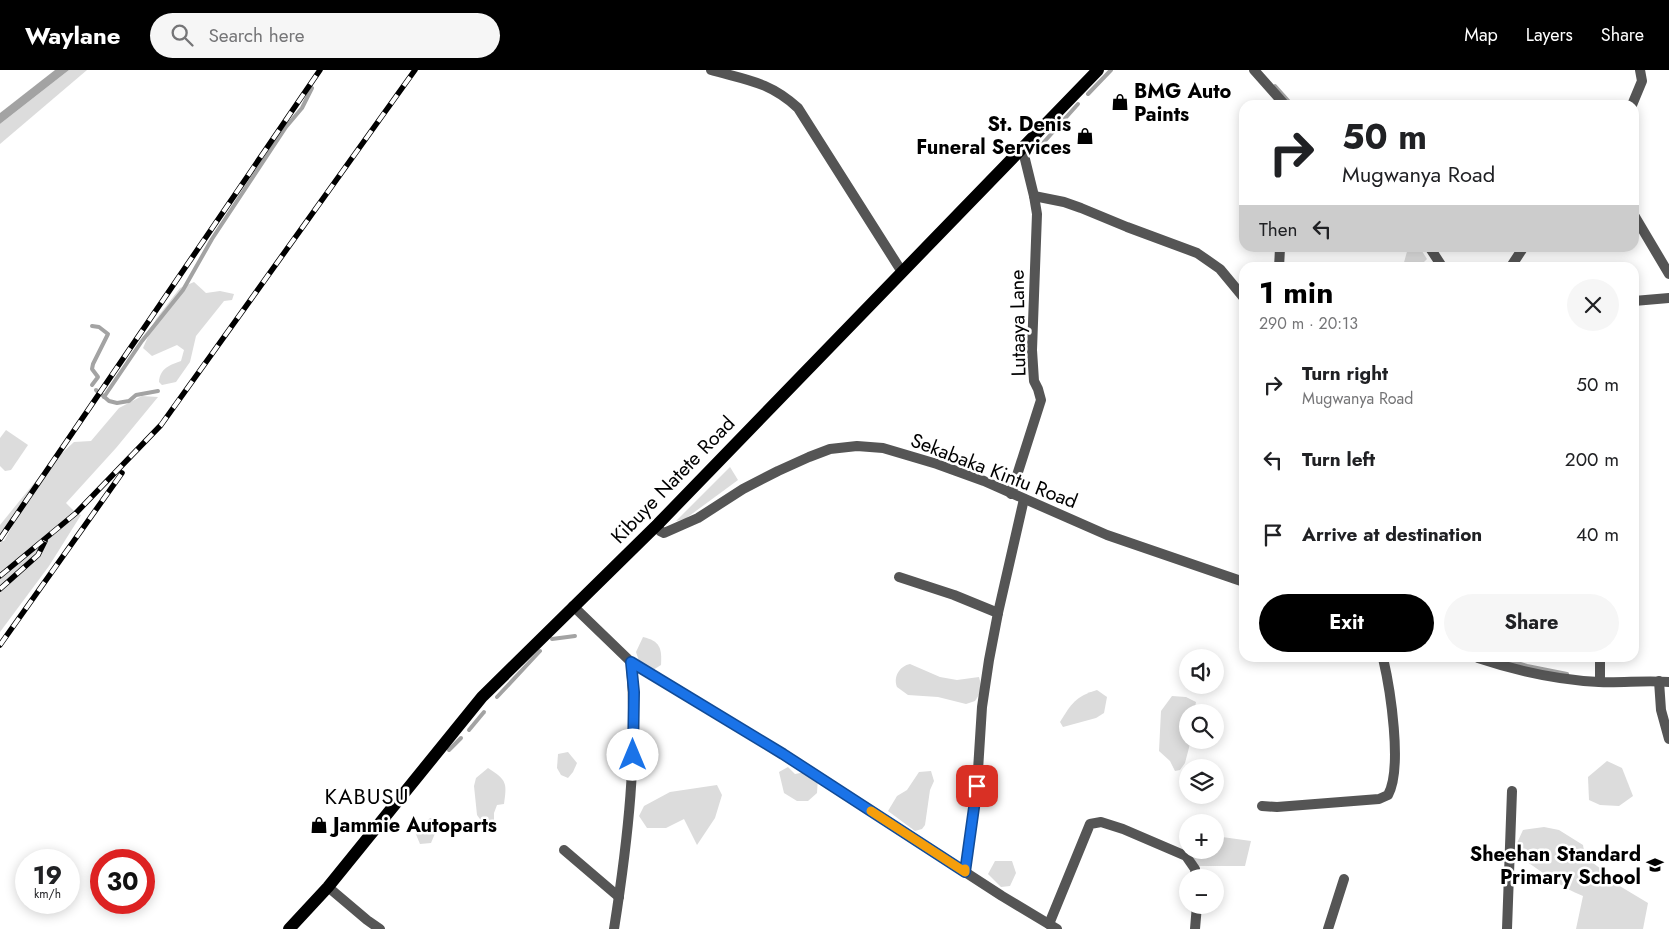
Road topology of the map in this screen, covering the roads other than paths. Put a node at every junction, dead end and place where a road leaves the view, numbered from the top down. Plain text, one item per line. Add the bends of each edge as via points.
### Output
1 (712, 70) edge
2 (1098, 70) edge
3 (1254, 70) edge
4 (1640, 70) edge
5 (1281, 100) edge
6 (1634, 100) edge
7 (1022, 147) junction
8 (1034, 196) junction
9 (1639, 223) edge
10 (902, 272) junction
11 (1669, 274) edge
12 (1239, 292) edge
13 (1669, 298) edge
14 (1639, 301) edge
15 (1011, 494) junction
16 (1024, 499) junction
17 (658, 524) junction
18 (899, 578) dead end
19 (1239, 580) edge
20 (573, 606) junction
21 (998, 613) junction
22 (631, 662) junction
23 (1384, 662) edge
24 (1493, 662) edge
25 (1600, 662) edge
26 (1600, 682) junction
27 (1664, 682) edge
28 (1669, 739) edge
29 (1512, 791) dead end
30 (1262, 806) dead end
31 (564, 850) dead end
32 (1195, 869) edge
33 (965, 872) junction
34 (1344, 879) dead end
35 (328, 887) junction
36 (619, 896) junction
37 (1196, 914) edge
38 (1053, 927) edge
39 (289, 929) edge
40 (380, 929) edge
41 (614, 929) edge
42 (1195, 929) edge
43 (1328, 929) edge
44 (1507, 929) edge

1 - 10 street via 770,87 785,95 798,108
2 - 7 main road, Kibuye Natete Road
3 - 5 street
4 - 6 street via 1642,81
7 - 8 street, Lutaaya Lane
7 - 10 main road, Kibuye Natete Road
8 - 12 street via 1064,202 1196,252 1220,269
8 - 15 street, Lutaaya Lane via 1032,350 1034,382 1041,400
9 - 11 street
10 - 17 main road, Kibuye Natete Road
13 - 14 street
15 - 16 street, Sekabaka Kintu Road
15 - 17 street, Sekabaka Kintu Road via 909,455 885,448 857,446 830,449 786,468 668,532 660,532
16 - 19 street, Sekabaka Kintu Road via 1107,535
16 - 21 street
17 - 20 main road, Kibuye Natete Road
18 - 21 street
20 - 22 street
20 - 35 main road, Kibuye Natete Road via 482,697
21 - 33 street via 982,707 977,786
22 - 33 street via 783,754
22 - 36 street via 634,692 632,777
23 - 30 street via 1394,734 1394,779 1388,794 1378,799
24 - 26 street via 1542,675
25 - 26 street
26 - 27 street
27 - 28 street via 1661,710
29 - 44 street
31 - 36 street
32 - 38 street via 1186,856 1123,829 1101,822 1090,824
33 - 38 street
34 - 43 street
35 - 39 main road, Kibuye Natete Road
35 - 40 street
36 - 41 street
37 - 42 street

